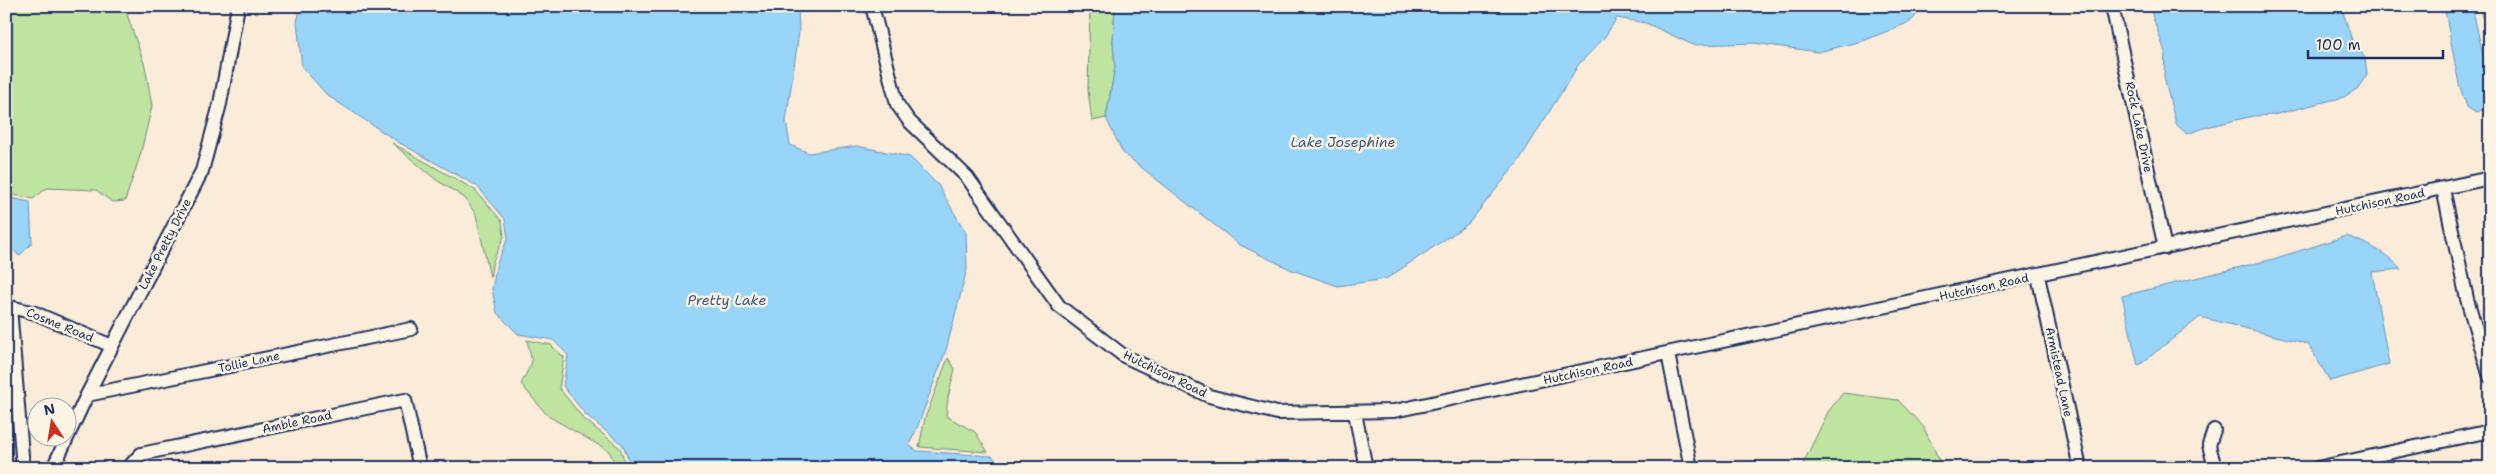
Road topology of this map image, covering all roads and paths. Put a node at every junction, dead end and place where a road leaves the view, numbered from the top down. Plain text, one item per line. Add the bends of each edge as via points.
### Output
1 (238, 6) edge
2 (872, 6) edge
3 (2112, 6) edge
4 (2488, 6) edge
5 (2490, 18) edge
6 (2490, 178) edge
7 (2443, 189) junction
8 (2165, 248) junction
9 (2038, 276) junction
10 (8, 306) edge
11 (411, 329) dead end
12 (112, 346) junction
13 (1668, 354) junction
14 (2490, 377) edge
15 (87, 395) junction
16 (1355, 413) junction
17 (2214, 430) dead end
18 (2490, 431) edge
19 (23, 468) edge
20 (53, 468) edge
21 (128, 468) edge
22 (420, 468) edge
23 (1366, 468) edge
24 (1691, 468) edge
25 (2080, 468) edge
26 (2215, 468) edge
27 (2317, 468) edge

1 - 12 street, Lake Pretty Drive via 220,104 202,171
2 - 16 street, Hutchison Road via 898,104 909,121 967,177 1059,306 1124,356 1208,396 1278,413
3 - 8 street, Rock Lake Drive
4 - 5 street
6 - 7 street, Hutchison Road
7 - 8 street, Hutchison Road
7 - 14 street via 2467,300
8 - 9 street, Hutchison Road
9 - 13 street, Hutchison Road
9 - 25 street, Armistead Lane
10 - 12 street, Cosme Road via 35,313
10 - 19 street
11 - 15 street, Tollie Lane
12 - 15 street, Lake Pretty Drive
13 - 16 street, Hutchison Road via 1394,411
13 - 24 street
15 - 20 street, Lake Pretty Drive
16 - 23 street
17 - 26 street via 2209,445
18 - 27 street
21 - 22 street, Amble Road via 141,454 404,400

